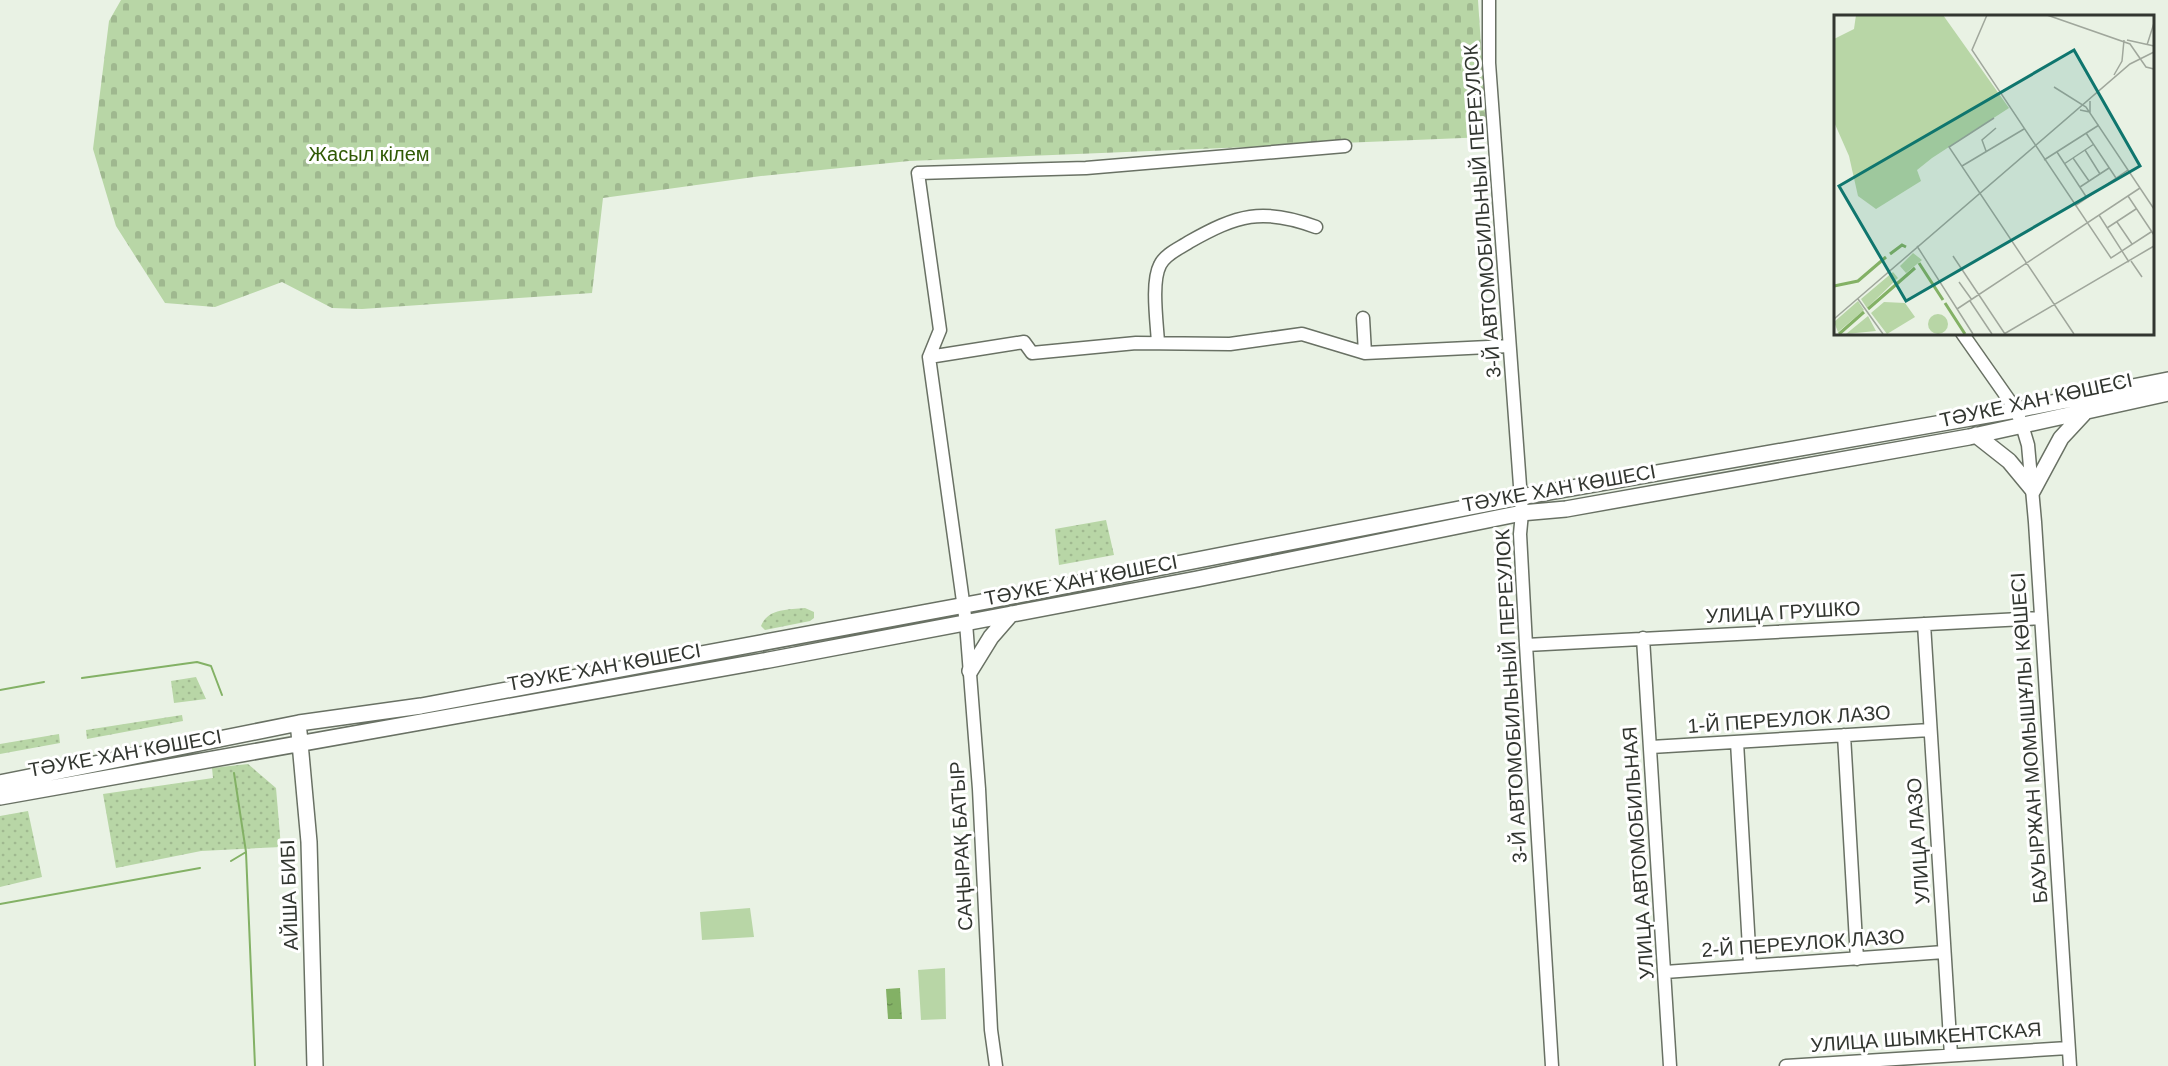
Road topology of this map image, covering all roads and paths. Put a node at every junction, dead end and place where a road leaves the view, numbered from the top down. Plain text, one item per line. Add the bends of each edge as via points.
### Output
1 (1489, 0) edge
2 (1345, 146) dead end
3 (1316, 227) dead end
4 (1363, 318) dead end
5 (1963, 334) edge
6 (1158, 343) junction
7 (1509, 346) junction
8 (1365, 353) junction
9 (929, 357) junction
10 (2168, 380) edge
11 (2168, 393) edge
12 (2016, 410) junction
13 (2087, 410) junction
14 (2022, 425) junction
15 (1976, 435) junction
16 (2033, 490) junction
17 (1521, 496) junction
18 (1522, 513) junction
19 (963, 606) junction
20 (1011, 615) junction
21 (2041, 618) junction
22 (966, 623) junction
23 (1924, 624) junction
24 (1643, 639) junction
25 (1526, 645) junction
26 (970, 671) junction
27 (299, 723) junction
28 (1930, 729) junction
29 (1844, 735) junction
30 (300, 742) junction
31 (1737, 742) junction
32 (1651, 747) junction
33 (0, 783) edge
34 (0, 797) edge
35 (1944, 952) junction
36 (1857, 959) junction
37 (1750, 965) junction
38 (1665, 972) junction
39 (2068, 1048) junction
40 (1951, 1055) junction
41 (315, 1066) edge
42 (996, 1066) edge
43 (1552, 1066) edge
44 (1670, 1066) edge
45 (1786, 1066) edge
46 (2070, 1066) edge

1 - 7 street, 3-Й АВТОМОБИЛЬНЫЙ ПЕРЕУЛОК via 1489,63
2 - 9 street via 1086,168 918,173 940,330
3 - 6 street via 1268,215 1236,218 1172,252 1160,265 1155,295
4 - 8 street
5 - 12 street, БАУЫРЖАН МОМЫШҰЛЫ КӨШЕСІ
6 - 8 street via 1230,344 1302,334
6 - 9 street via 1032,352 1024,342
7 - 8 street
7 - 17 street, 3-Й АВТОМОБИЛЬНЫЙ ПЕРЕУЛОК
9 - 19 street, САҢЫРАҚ БАТЫР
10 - 12 main road, ТӘУКЕ ХАН КӨШЕСІ
11 - 13 main road, ТӘУКЕ ХАН КӨШЕСІ
12 - 14 street, БАУЫРЖАН МОМЫШҰЛЫ КӨШЕСІ
12 - 17 main road, ТӘУКЕ ХАН КӨШЕСІ
13 - 14 main road, ТӘУКЕ ХАН КӨШЕСІ
13 - 16 main road via 2061,438
14 - 15 main road, ТӘУКЕ ХАН КӨШЕСІ
14 - 16 street, БАУЫРЖАН МОМЫШҰЛЫ КӨШЕСІ
15 - 16 main road via 2008,461
15 - 18 main road, ТӘУКЕ ХАН КӨШЕСІ via 1566,509
16 - 21 street, БАУЫРЖАН МОМЫШҰЛЫ КӨШЕСІ
17 - 18 street, 3-Й АВТОМОБИЛЬНЫЙ ПЕРЕУЛОК
17 - 19 main road, ТӘУКЕ ХАН КӨШЕСІ
18 - 20 main road, ТӘУКЕ ХАН КӨШЕСІ
18 - 25 street, 3-Й АВТОМОБИЛЬНЫЙ ПЕРЕУЛОК
19 - 22 street, САҢЫРАҚ БАТЫР
19 - 27 main road, ТӘУКЕ ХАН КӨШЕСІ via 421,706
20 - 22 main road, ТӘУКЕ ХАН КӨШЕСІ
20 - 26 main road via 991,637
21 - 23 street, УЛИЦА ГРУШКО
21 - 39 street, БАУЫРЖАН МОМЫШҰЛЫ КӨШЕСІ
22 - 26 street, САҢЫРАҚ БАТЫР
22 - 30 main road, ТӘУКЕ ХАН КӨШЕСІ
23 - 24 street, УЛИЦА ГРУШКО
23 - 28 street, УЛИЦА ЛАЗО
24 - 25 street, УЛИЦА ГРУШКО
24 - 32 street, УЛИЦА АВТОМОБИЛЬНАЯ
25 - 43 street, 3-Й АВТОМОБИЛЬНЫЙ ПЕРЕУЛОК
26 - 42 street, САҢЫРАҚ БАТЫР
27 - 30 main road, АЙША БИБІ
27 - 33 main road, ТӘУКЕ ХАН КӨШЕСІ
28 - 29 street, 1-Й ПЕРЕУЛОК ЛАЗО
28 - 35 street, УЛИЦА ЛАЗО
29 - 31 street, 1-Й ПЕРЕУЛОК ЛАЗО
29 - 36 street
30 - 34 main road, ТӘУКЕ ХАН КӨШЕСІ
30 - 41 main road, АЙША БИБІ via 309,842
31 - 32 street, 1-Й ПЕРЕУЛОК ЛАЗО
31 - 37 street
32 - 38 street, УЛИЦА АВТОМОБИЛЬНАЯ
35 - 36 street, 2-Й ПЕРЕУЛОК ЛАЗО
35 - 40 street, УЛИЦА ЛАЗО
36 - 37 street, 2-Й ПЕРЕУЛОК ЛАЗО
37 - 38 street, 2-Й ПЕРЕУЛОК ЛАЗО
38 - 44 street, УЛИЦА АВТОМОБИЛЬНАЯ
39 - 40 street, УЛИЦА ШЫМКЕНТСКАЯ
39 - 46 street, БАУЫРЖАН МОМЫШҰЛЫ КӨШЕСІ
40 - 45 street, УЛИЦА ШЫМКЕНТСКАЯ

